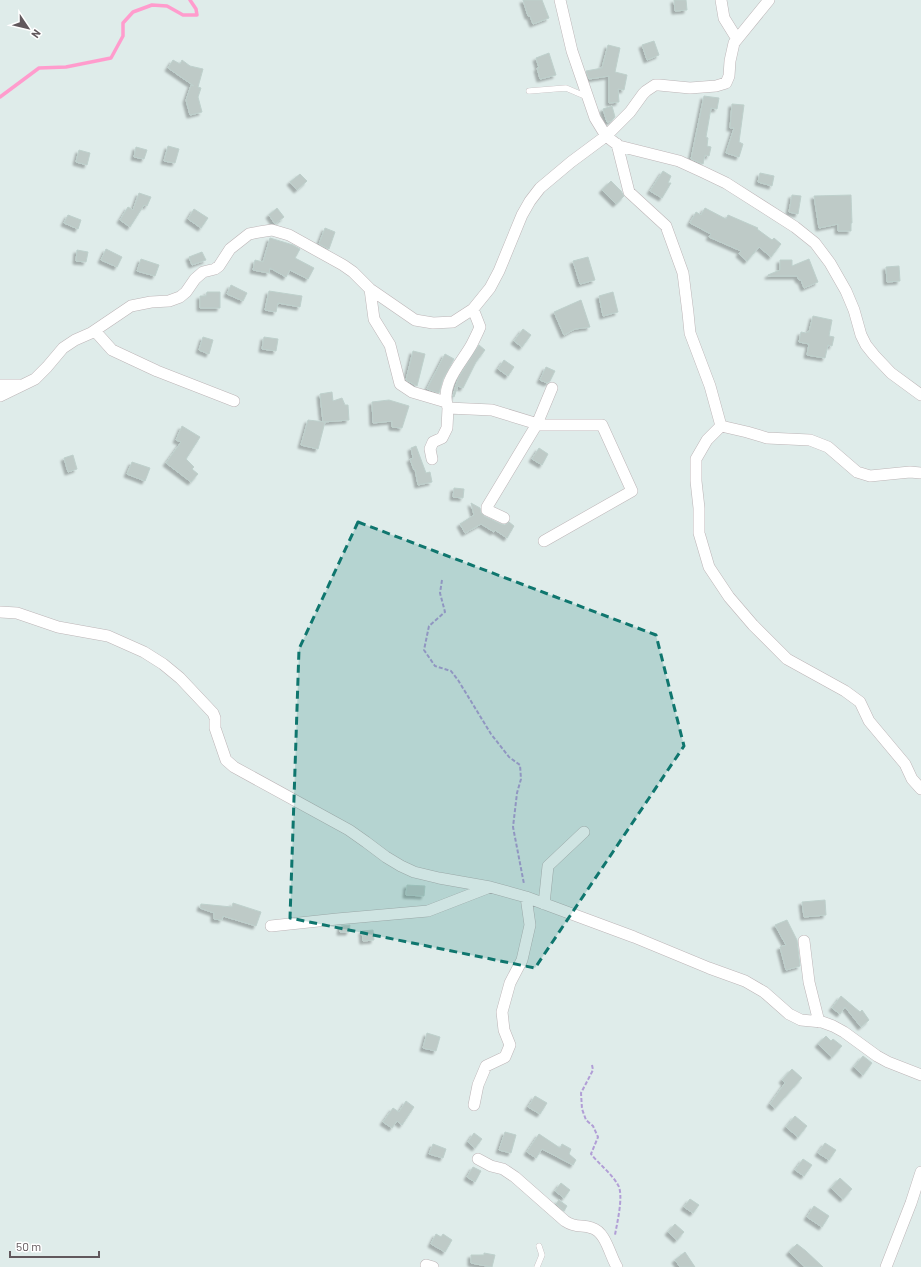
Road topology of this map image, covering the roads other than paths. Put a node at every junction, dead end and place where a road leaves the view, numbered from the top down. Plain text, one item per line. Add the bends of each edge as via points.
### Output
1 (560, 0) edge
2 (721, 0) edge
3 (769, 0) edge
4 (737, 39) junction
5 (529, 91) dead end
6 (588, 97) junction
7 (606, 136) junction
8 (617, 144) junction
9 (370, 289) junction
10 (473, 310) junction
11 (95, 330) junction
12 (0, 384) edge
13 (20, 385) junction
14 (552, 388) dead end
15 (921, 395) edge
16 (0, 396) edge
17 (234, 401) dead end
18 (447, 405) junction
19 (538, 424) junction
20 (722, 426) junction
21 (432, 459) dead end
22 (921, 472) edge
23 (504, 518) dead end
24 (544, 541) dead end
25 (0, 612) edge
26 (921, 789) edge
27 (584, 832) dead end
28 (490, 887) junction
29 (526, 898) junction
30 (544, 904) junction
31 (271, 926) dead end
32 (804, 941) dead end
33 (819, 1022) junction
34 (921, 1075) edge
35 (474, 1105) dead end
36 (478, 1159) dead end
37 (921, 1172) edge
38 (539, 1246) dead end
39 (537, 1267) edge
40 (617, 1267) edge
41 (886, 1267) edge

1 - 6 street via 572,51
2 - 4 street via 724,18
3 - 4 street
4 - 7 street via 726,83 690,88 655,85 643,94 630,112
5 - 6 lane via 566,88
6 - 7 street via 595,118
7 - 8 street
7 - 10 street via 540,188 530,201 499,272
8 - 15 street via 679,161 720,180 795,227 815,243 846,291 866,345 891,373
8 - 20 street via 629,192 666,226 683,273 690,333
9 - 10 street via 415,320 432,323 453,322
9 - 11 street via 343,265 289,235 272,230 248,234 230,249 219,266 203,272 180,297 131,306
9 - 18 street via 374,319 390,345 400,384 412,392
10 - 18 street via 480,327 446,389
11 - 13 street via 63,348 34,379
11 - 17 street via 112,350 157,371
12 - 13 street
13 - 16 street
14 - 19 street
18 - 19 street via 492,410
18 - 21 street via 447,428 442,438 432,442
19 - 23 street via 487,507 487,510
19 - 24 street via 602,425 632,491
20 - 22 street via 767,438 810,440 828,447 857,472 870,476
20 - 26 street via 707,440 696,459 699,532 709,567 729,597 787,659 860,702 869,721 905,764 912,779
25 - 28 street via 17,613 58,627 108,636 144,652 180,678 213,713 215,728 226,760 234,767 349,830 401,866 439,878
27 - 30 street via 548,866
28 - 29 street
28 - 31 street via 428,911
29 - 30 street
29 - 35 street via 530,925 522,960 510,983 502,1012 504,1030 510,1045 505,1057 486,1066 478,1085
30 - 33 street via 745,981 764,992 789,1014 801,1020
32 - 33 street via 809,982
33 - 34 street via 844,1032 888,1062
36 - 40 street via 515,1177 572,1226 596,1229
37 - 41 street
38 - 39 lane via 542,1255

